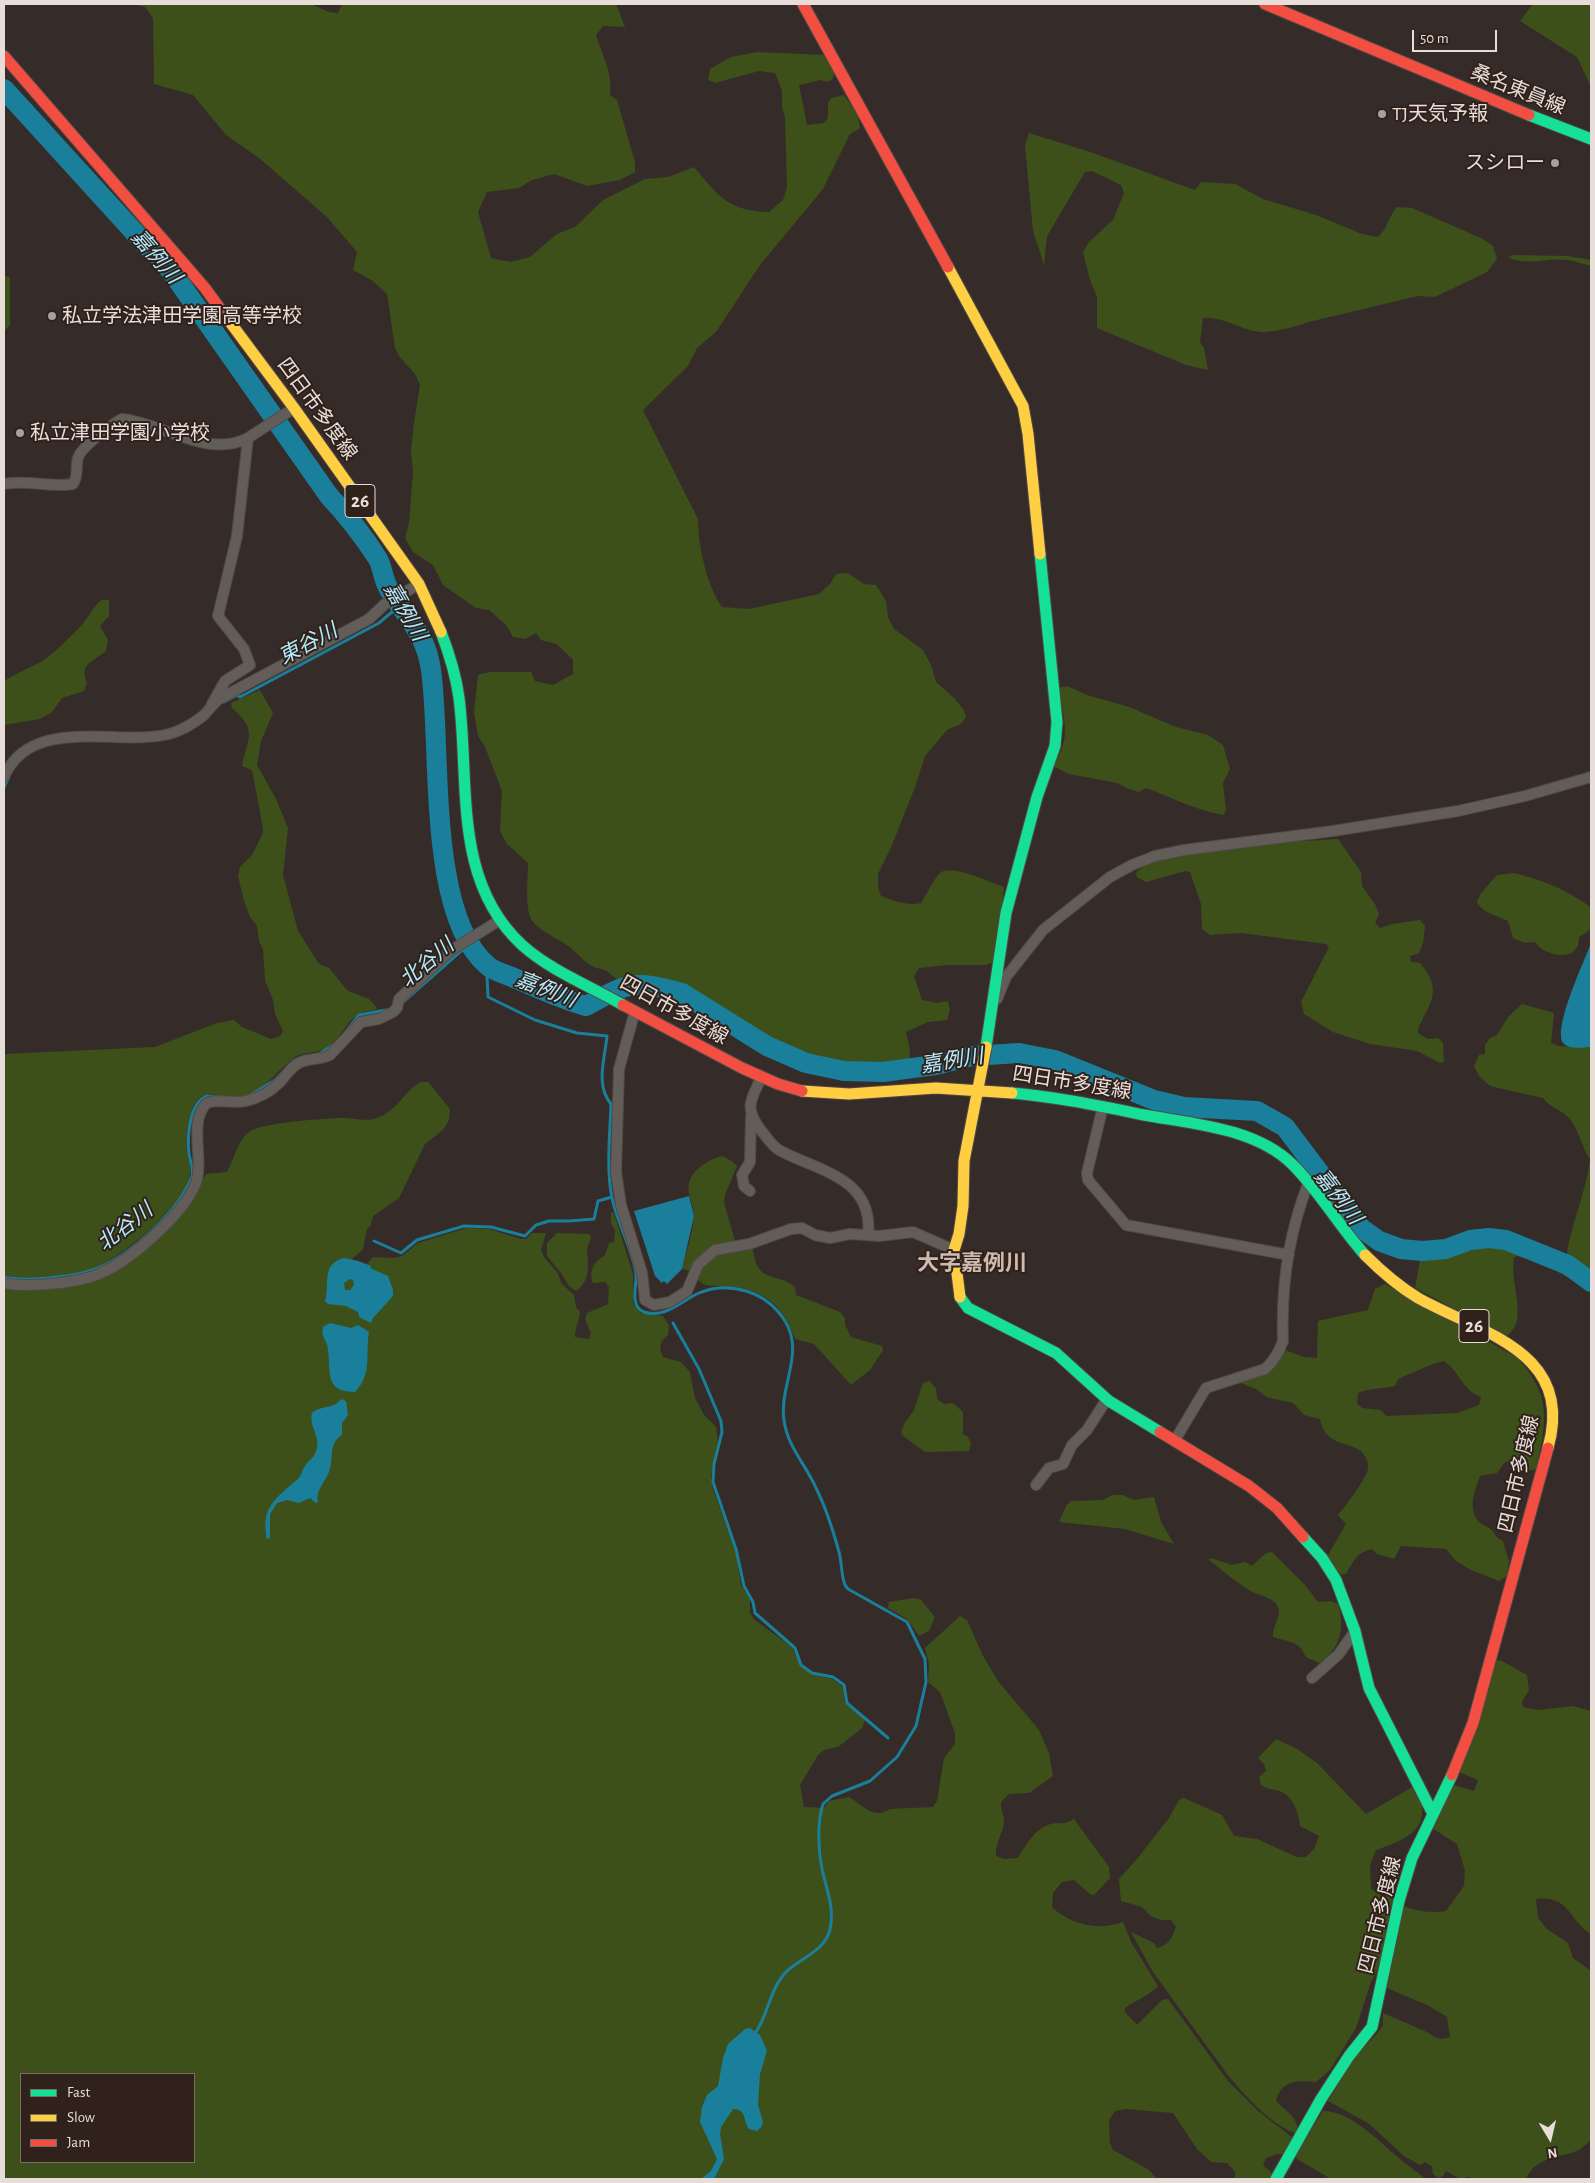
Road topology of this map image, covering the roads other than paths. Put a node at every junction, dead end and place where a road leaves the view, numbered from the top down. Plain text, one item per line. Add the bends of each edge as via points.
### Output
1 (804, 4) edge
2 (1265, 4) edge
3 (4, 56) edge
4 (1591, 140) edge
5 (290, 411) junction
6 (248, 438) junction
7 (4, 484) edge
8 (419, 584) junction
9 (211, 706) junction
10 (4, 777) edge
11 (1591, 778) edge
12 (500, 920) junction
13 (635, 1011) junction
14 (992, 1011) junction
15 (760, 1078) junction
16 (980, 1088) junction
17 (1103, 1106) junction
18 (751, 1116) junction
19 (1308, 1184) junction
20 (750, 1191) dead end
21 (868, 1235) junction
22 (954, 1250) junction
23 (1289, 1254) junction
24 (4, 1283) edge
25 (1107, 1399) junction
26 (1175, 1440) junction
27 (1036, 1485) dead end
28 (1355, 1631) junction
29 (1312, 1678) dead end
30 (1432, 1814) junction
31 (1276, 2179) edge

1 - 14 main road via 1023,406 1056,722 1055,746 1037,797 1006,913
2 - 4 main road, 桑名東員線
3 - 5 main road, 四日市多度線 / 26 via 205,288
5 - 6 street
5 - 8 main road, 四日市多度線 / 26
6 - 7 street via 235,445 215,445 122,419 82,450 73,484
6 - 9 street via 237,536 218,616 244,649 250,665 225,681
8 - 9 street via 385,604 369,619
8 - 12 main road, 四日市多度線 / 26 via 443,635 458,692 468,830 485,895
9 - 10 street via 203,716 170,734 148,737 90,735 30,747 20,754
11 - 14 street via 1458,811 1155,856 1110,877 1043,930 1006,977
12 - 13 main road, 四日市多度線 / 26 via 534,955
12 - 24 street via 457,945 399,999 393,1012 360,1022 330,1055 300,1062 278,1084 255,1099 238,1104 206,1103 198,1124 197,1179 182,1206 161,1230 126,1258 100,1274 76,1279 43,1284
13 - 15 main road, 四日市多度線 / 26
13 - 21 street via 619,1069 616,1172 621,1205 642,1273 645,1300 654,1305 670,1302 687,1291 698,1265 715,1250 749,1244 802,1228 824,1238
14 - 16 main road
15 - 16 main road, 四日市多度線 / 26 via 797,1090 824,1094
15 - 18 street via 750,1101
16 - 17 main road, 四日市多度線 / 26
16 - 22 main road via 964,1161 963,1206
17 - 19 main road, 四日市多度線 / 26 via 1242,1135 1281,1155
17 - 23 street via 1088,1180 1126,1224
18 - 20 street via 750,1162 742,1175 744,1186
18 - 21 street via 779,1150 834,1174 856,1191 867,1214
19 - 23 street via 1298,1209
19 - 30 main road, 四日市多度線 / 26 via 1363,1253 1387,1277 1417,1297 1524,1354 1545,1380 1553,1403 1553,1426 1545,1465 1476,1714 1458,1762
21 - 22 street via 913,1232
22 - 25 main road via 958,1294 968,1308 1062,1357
23 - 26 street via 1282,1302 1283,1340 1272,1363 1265,1369 1206,1388
25 - 26 main road
25 - 27 street via 1087,1430 1072,1445 1063,1464 1049,1468
26 - 28 main road via 1249,1486 1295,1527 1336,1580
28 - 29 street via 1339,1654
28 - 30 main road via 1369,1688
30 - 31 main road, 四日市多度線 / 26 via 1412,1858 1399,1901 1372,2027 1321,2099

